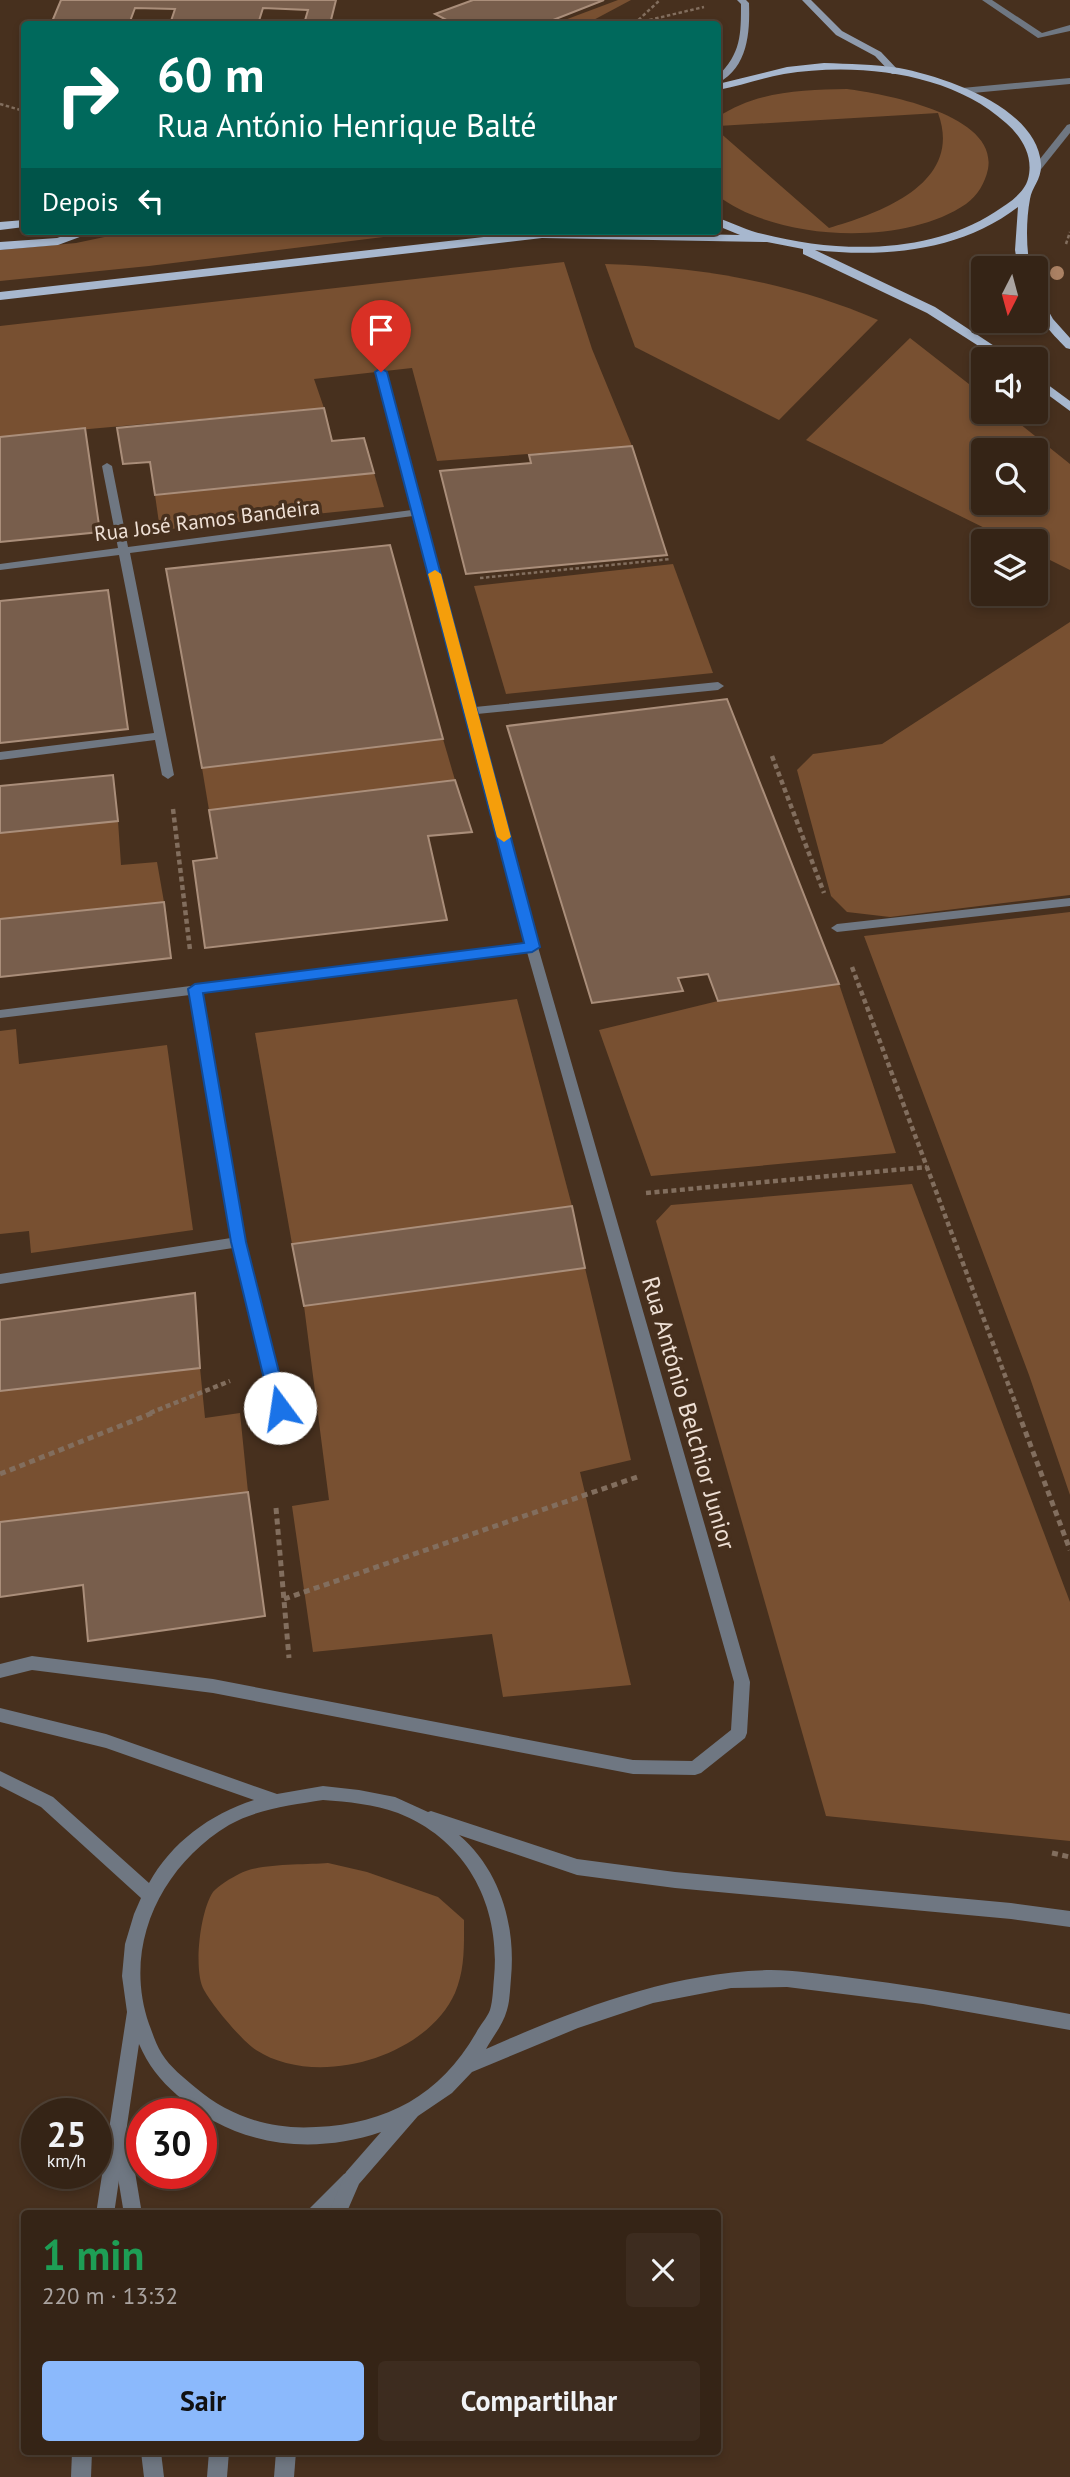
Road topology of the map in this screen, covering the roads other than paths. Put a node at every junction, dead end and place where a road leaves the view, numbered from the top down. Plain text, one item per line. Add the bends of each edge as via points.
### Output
1 (741, 0) edge
2 (806, 0) edge
3 (986, 0) edge
4 (1070, 28) edge
5 (895, 72) junction
6 (721, 77) edge
7 (1070, 81) edge
8 (721, 86) edge
9 (962, 91) junction
10 (1070, 127) edge
11 (1035, 171) junction
12 (1024, 197) junction
13 (721, 223) edge
14 (21, 224) edge
15 (0, 226) edge
16 (77, 235) edge
17 (533, 235) edge
18 (587, 235) edge
19 (766, 239) junction
20 (795, 244) junction
21 (0, 246) edge
22 (1022, 256) edge
23 (0, 296) edge
24 (1048, 321) edge
25 (1070, 345) edge
26 (989, 347) edge
27 (381, 372) dead end
28 (1048, 390) edge
29 (1070, 407) edge
30 (107, 466) dead end
31 (419, 512) junction
32 (123, 550) junction
33 (0, 567) edge
34 (718, 687) dead end
35 (471, 712) junction
36 (162, 736) junction
37 (0, 756) edge
38 (168, 775) road end
39 (1070, 902) edge
40 (837, 928) road end
41 (532, 947) junction
42 (195, 989) junction
43 (0, 1014) edge
44 (239, 1242) junction
45 (0, 1279) edge
46 (280, 1408) dead end
47 (0, 1671) edge
48 (0, 1715) edge
49 (0, 1778) edge
50 (274, 1800) junction
51 (417, 1813) junction
52 (150, 1895) junction
53 (1070, 1919) edge
54 (134, 2016) junction
55 (1070, 2022) edge
56 (466, 2066) junction
57 (413, 2109) junction
58 (118, 2128) junction
59 (352, 2178) junction
60 (106, 2210) edge
61 (132, 2210) edge
62 (320, 2210) edge
63 (339, 2210) edge
64 (82, 2455) edge
65 (151, 2455) edge
66 (219, 2455) edge
67 (286, 2455) edge
68 (81, 2477) edge
69 (153, 2477) edge
70 (217, 2477) edge
71 (284, 2477) edge

1 - 6 main road via 745,3 746,34 738,62
2 - 5 main road via 839,33 878,54
3 - 4 street via 1041,36
5 - 8 main road via 844,66 793,68
5 - 9 main road
7 - 9 street
9 - 11 main road via 1013,121 1031,145
10 - 11 street
11 - 12 main road
12 - 20 main road via 993,222 946,240 889,249
12 - 22 main road
13 - 19 main road
14 - 15 main road
16 - 21 main road
17 - 23 main road
18 - 19 main road
19 - 20 main road
20 - 26 main road via 931,310
24 - 25 main road
27 - 31 street, Rua António Belchior Junior
28 - 29 main road
30 - 32 street
31 - 32 street, Rua José Ramos Bandeira
31 - 35 street, Rua António Belchior Junior
32 - 33 street, Rua José Ramos Bandeira
32 - 36 street
34 - 35 street
35 - 41 street, Rua António Belchior Junior
36 - 37 street
36 - 38 street
39 - 40 street
41 - 42 street
41 - 47 street, Rua António Belchior Junior via 742,1682 739,1733 695,1769 633,1767 213,1686 32,1663
42 - 43 street
42 - 44 street
44 - 45 street
44 - 46 street
48 - 50 street via 106,1741
49 - 52 street via 47,1802
50 - 51 street via 323,1793 371,1797
50 - 52 street via 224,1820 180,1853
51 - 53 street via 577,1867
51 - 56 street via 464,1849 495,1896 507,1953 498,2012
52 - 54 street via 134,1935 129,1975
54 - 57 street via 157,2063 194,2101 243,2126 300,2138 358,2131
54 - 58 street
55 - 56 street via 898,1991 771,1978 641,1999 560,2025
56 - 57 street
57 - 59 street
58 - 60 street
58 - 61 street
59 - 62 street
59 - 63 street
64 - 68 street
65 - 69 street
66 - 70 street
67 - 71 street

